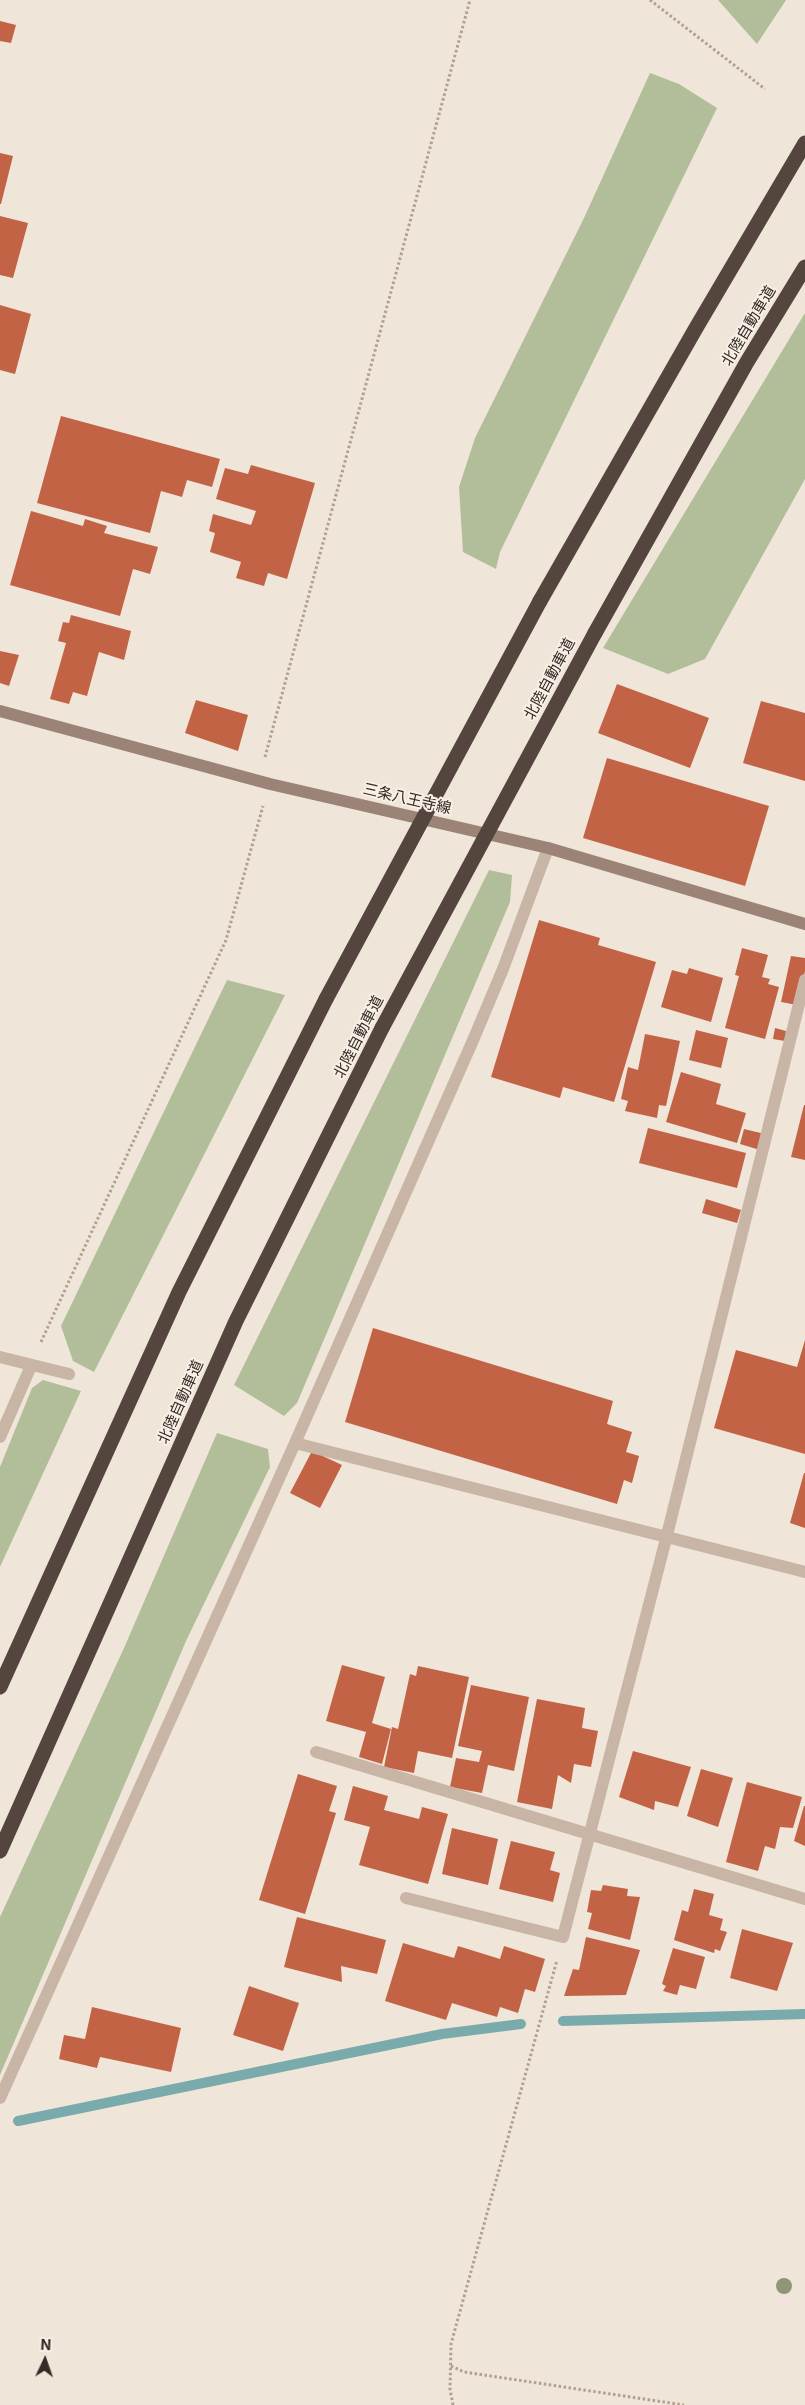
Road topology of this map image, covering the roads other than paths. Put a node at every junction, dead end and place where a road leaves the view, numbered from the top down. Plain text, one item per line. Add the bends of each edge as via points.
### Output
1 (805, 143) edge
2 (805, 268) edge
3 (0, 711) edge
4 (548, 848) junction
5 (805, 924) edge
6 (805, 980) edge
7 (0, 1357) edge
8 (31, 1366) junction
9 (69, 1374) dead end
10 (0, 1437) edge
11 (295, 1443) junction
12 (667, 1535) junction
13 (805, 1572) edge
14 (0, 1687) edge
15 (316, 1752) dead end
16 (589, 1835) junction
17 (0, 1851) edge
18 (406, 1898) dead end
19 (805, 1899) edge
20 (0, 2098) edge

1 - 14 highway, bridge via 540,601 326,999 180,1292
2 - 17 highway, 北陸自動車道, bridge via 747,362 595,633 382,1028 236,1321
3 - 4 main road, 三条八王寺線 via 264,782
4 - 5 main road, 三条八王寺線
4 - 11 street via 503,969
6 - 12 street
7 - 8 street
8 - 9 street
8 - 10 street
11 - 12 street
11 - 20 street
12 - 13 street
12 - 16 street
15 - 16 street
16 - 18 street via 563,1937
16 - 19 street

